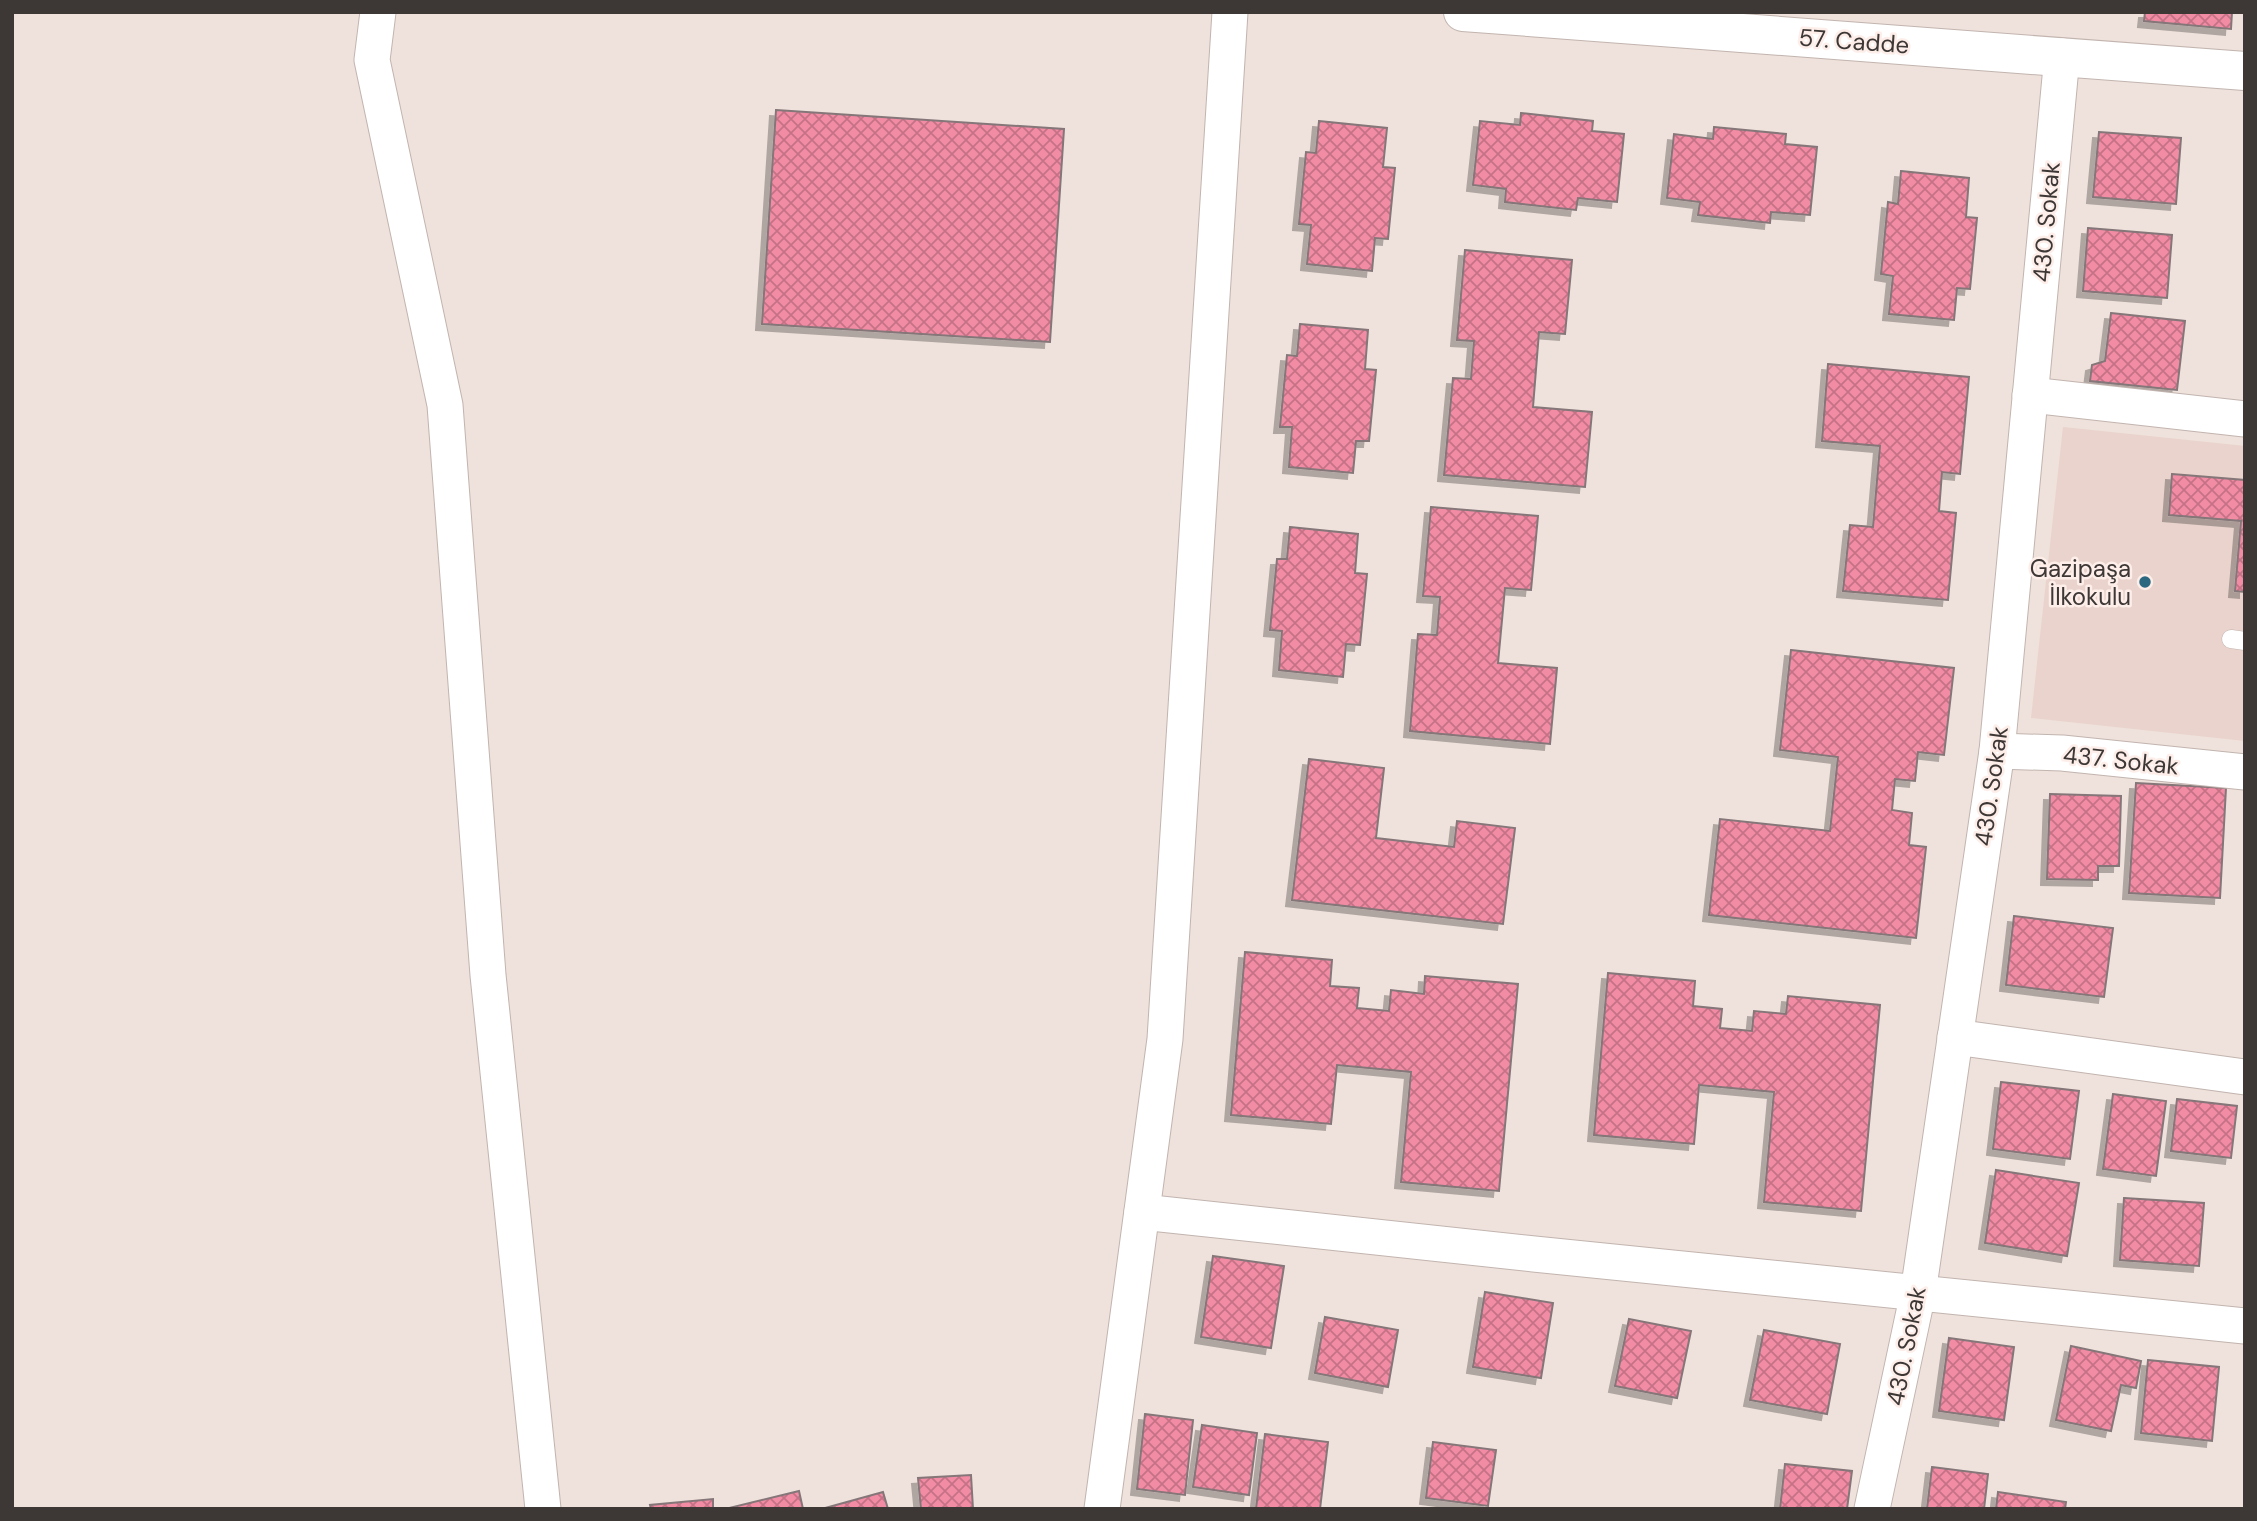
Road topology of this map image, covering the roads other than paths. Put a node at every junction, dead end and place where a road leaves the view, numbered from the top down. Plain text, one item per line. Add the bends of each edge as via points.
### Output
1 (378, 12) edge
2 (1230, 12) edge
3 (1463, 12) edge
4 (2062, 56) junction
5 (2245, 71) edge
6 (2030, 395) junction
7 (2245, 419) edge
8 (1997, 751) junction
9 (2245, 772) edge
10 (1955, 1037) junction
11 (2245, 1077) edge
12 (1142, 1212) junction
13 (1918, 1293) junction
14 (2245, 1326) edge
15 (543, 1509) edge
16 (1102, 1509) edge
17 (1872, 1509) edge

1 - 15 street via 372,60 445,405 488,975
2 - 12 street via 1165,1039
3 - 4 street, 57. Cadde
4 - 5 street, 57. Cadde
4 - 6 street, 430. Sokak
6 - 7 street
6 - 8 street, 430. Sokak
8 - 9 street, 437. Sokak
8 - 10 street, 430. Sokak
10 - 11 street
10 - 13 street, 430. Sokak
12 - 13 street
12 - 16 street
13 - 14 street
13 - 17 street, 430. Sokak

